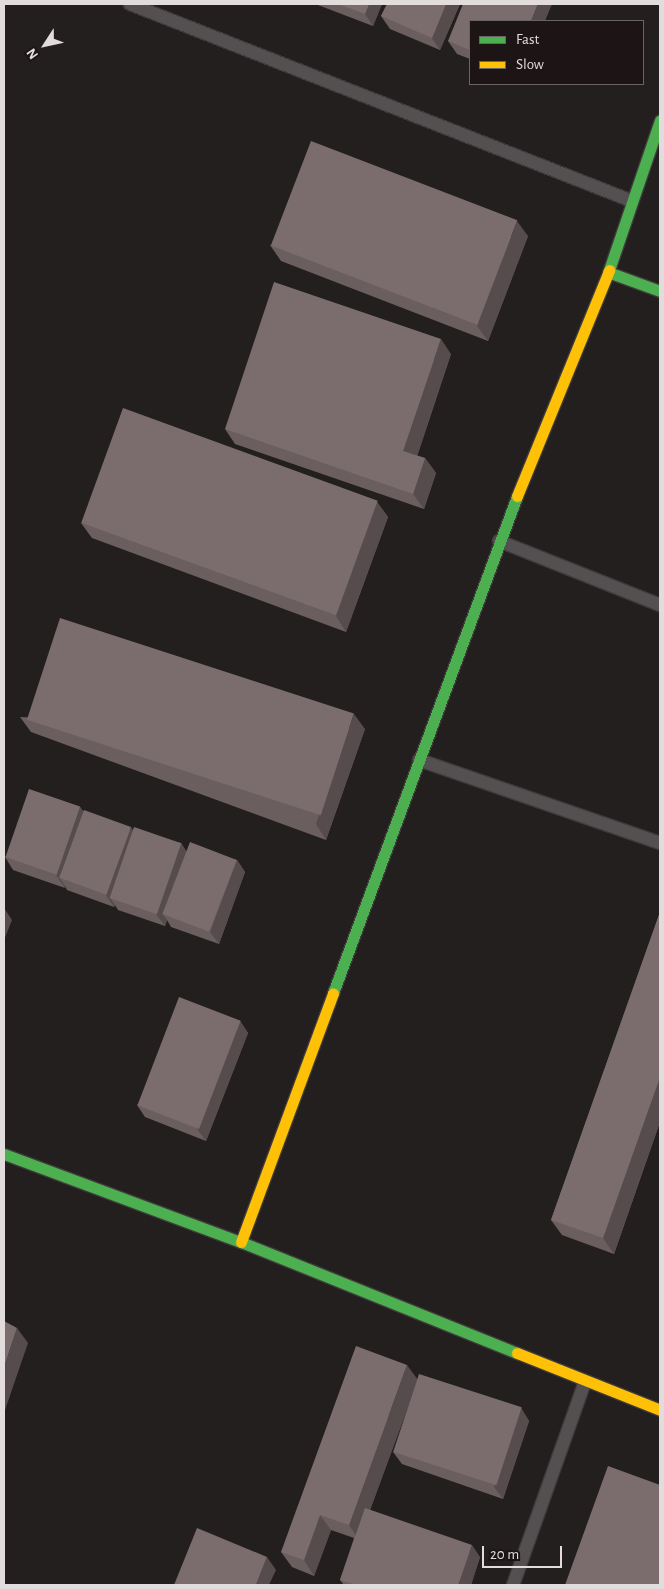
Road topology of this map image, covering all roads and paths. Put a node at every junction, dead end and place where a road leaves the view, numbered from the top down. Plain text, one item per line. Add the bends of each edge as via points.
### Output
1 (130, 4) edge
2 (660, 120) edge
3 (632, 201) junction
4 (608, 272) junction
5 (660, 291) edge
6 (499, 542) junction
7 (660, 605) edge
8 (418, 760) junction
9 (660, 843) edge
10 (4, 1154) edge
11 (241, 1242) junction
12 (586, 1382) junction
13 (660, 1410) edge
14 (513, 1585) edge

1 - 3 lane
2 - 3 street
3 - 4 street
4 - 5 street
4 - 6 street
6 - 7 lane
6 - 8 street
8 - 9 lane
8 - 11 street
10 - 11 street
11 - 12 street
12 - 13 street
12 - 14 lane

